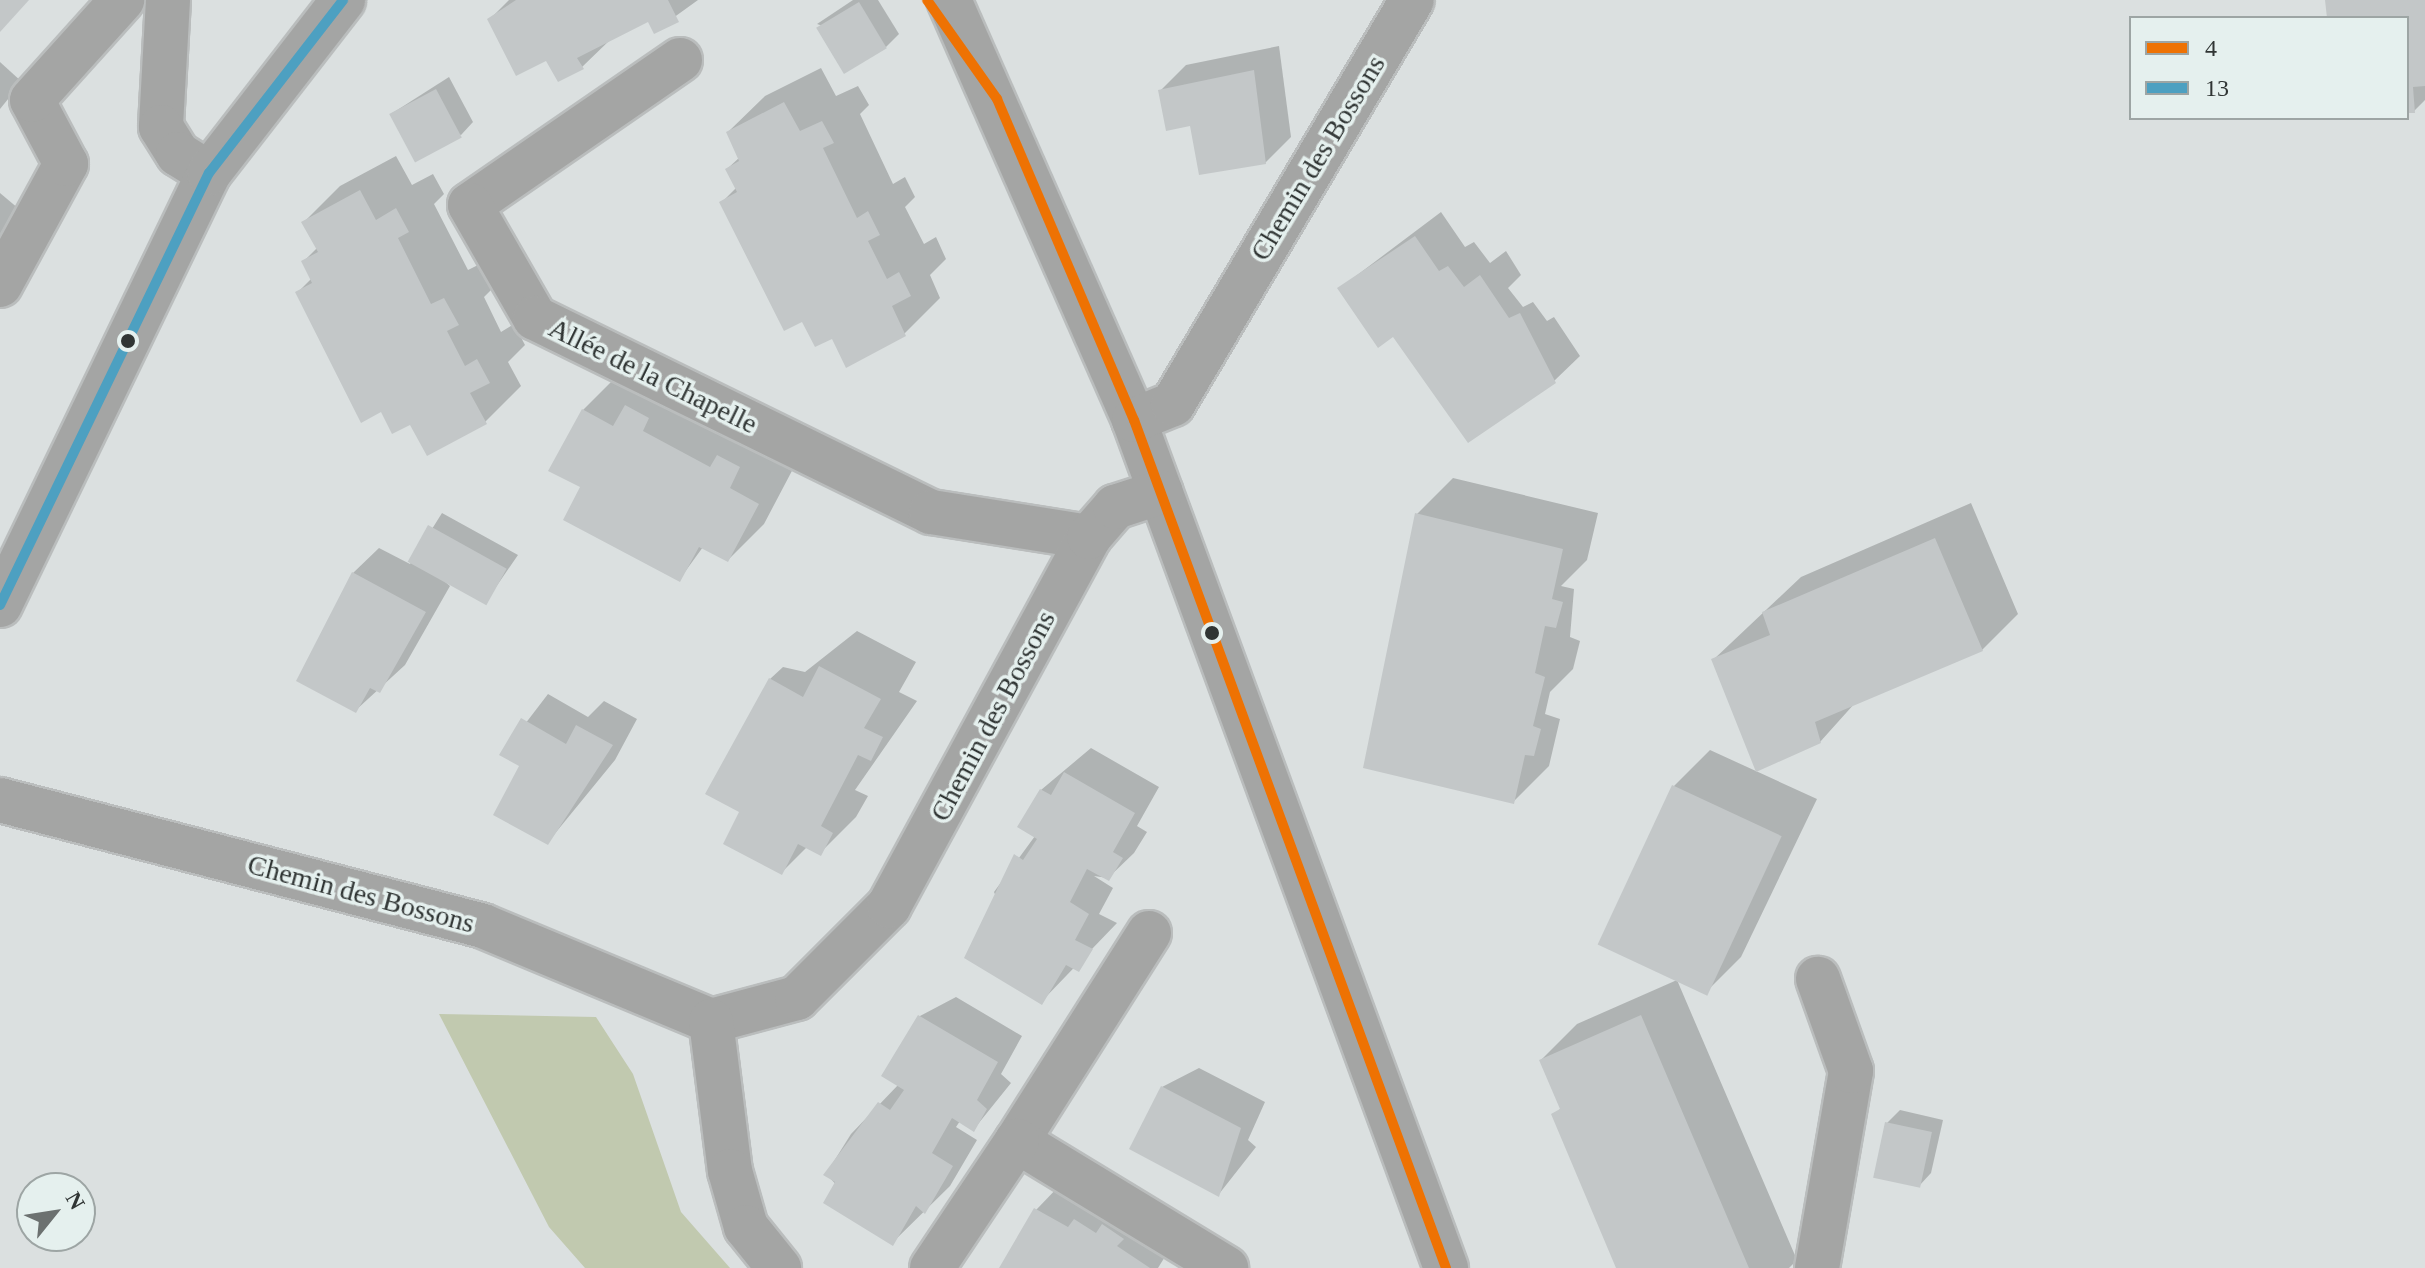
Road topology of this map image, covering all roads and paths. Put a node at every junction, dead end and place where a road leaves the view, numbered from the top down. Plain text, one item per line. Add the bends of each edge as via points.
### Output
1 (122, 0) edge
2 (168, 0) edge
3 (343, 0) edge
4 (927, 0) edge
5 (949, 0) edge
6 (1412, 0) edge
7 (680, 60) dead end
8 (997, 99) junction
9 (209, 173) junction
10 (0, 285) edge
11 (1134, 420) junction
12 (1161, 492) junction
13 (1089, 537) junction
14 (0, 605) edge
15 (0, 800) edge
16 (1149, 933) dead end
17 (1818, 979) dead end
18 (711, 1021) junction
19 (1017, 1141) junction
20 (779, 1268) edge
21 (932, 1268) edge
22 (1226, 1268) edge
23 (1446, 1268) edge
24 (1817, 1268) edge

1 - 10 street via 32,100 66,164
2 - 9 street via 161,127 178,154
3 - 9 street
4 - 8 street
5 - 8 street
6 - 11 street, Chemin des Bossons via 1173,404
7 - 13 street, Allée de la Chapelle via 470,205 535,318 931,512
8 - 11 street
9 - 14 street
11 - 12 street
12 - 13 street, Chemin des Bossons via 1115,507
12 - 23 street
13 - 18 street, Chemin des Bossons via 889,906 797,998
15 - 18 street, Chemin des Bossons via 483,926
16 - 19 street
17 - 24 street via 1851,1071
18 - 20 street via 734,1185 746,1227
19 - 21 street
19 - 22 street

